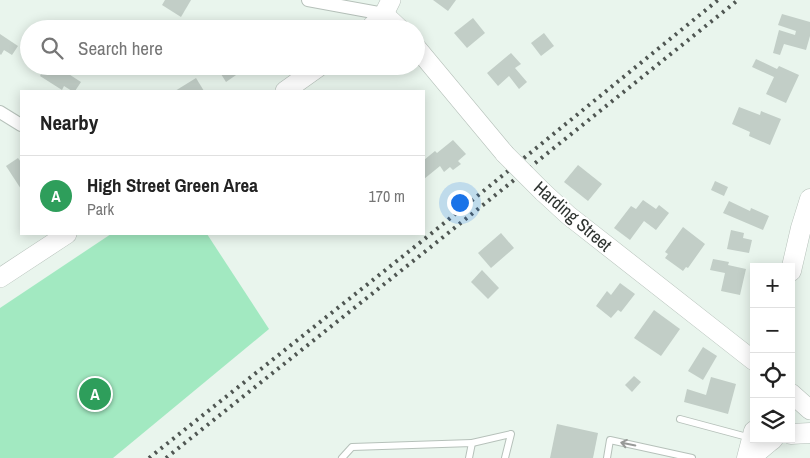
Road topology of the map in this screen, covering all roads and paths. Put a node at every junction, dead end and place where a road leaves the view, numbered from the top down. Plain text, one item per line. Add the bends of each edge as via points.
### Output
1 (308, 0) edge
2 (388, 7) edge
3 (377, 20) edge
4 (395, 20) edge
5 (425, 58) edge
6 (307, 75) edge
7 (286, 90) edge
8 (0, 112) edge
9 (20, 124) edge
10 (810, 199) edge
11 (65, 235) edge
12 (793, 263) edge
13 (0, 278) edge
14 (750, 358) edge
15 (795, 397) edge
16 (810, 410) edge
17 (680, 419) dead end
18 (795, 434) edge
19 (810, 434) edge
20 (472, 443) junction
21 (751, 446) edge
22 (342, 458) edge
23 (469, 458) edge
24 (505, 458) edge
25 (606, 458) edge
26 (692, 458) edge

1 - 2 street
2 - 3 main road
2 - 4 main road
5 - 14 main road, Harding Street, bridge via 505,154 543,192
6 - 7 main road
8 - 9 street
10 - 12 main road
11 - 13 main road
15 - 16 main road
17 - 21 lane
18 - 19 main road
20 - 22 lane via 352,447
20 - 23 lane
20 - 24 lane via 511,434
26 -> 25 lane via 610,440

